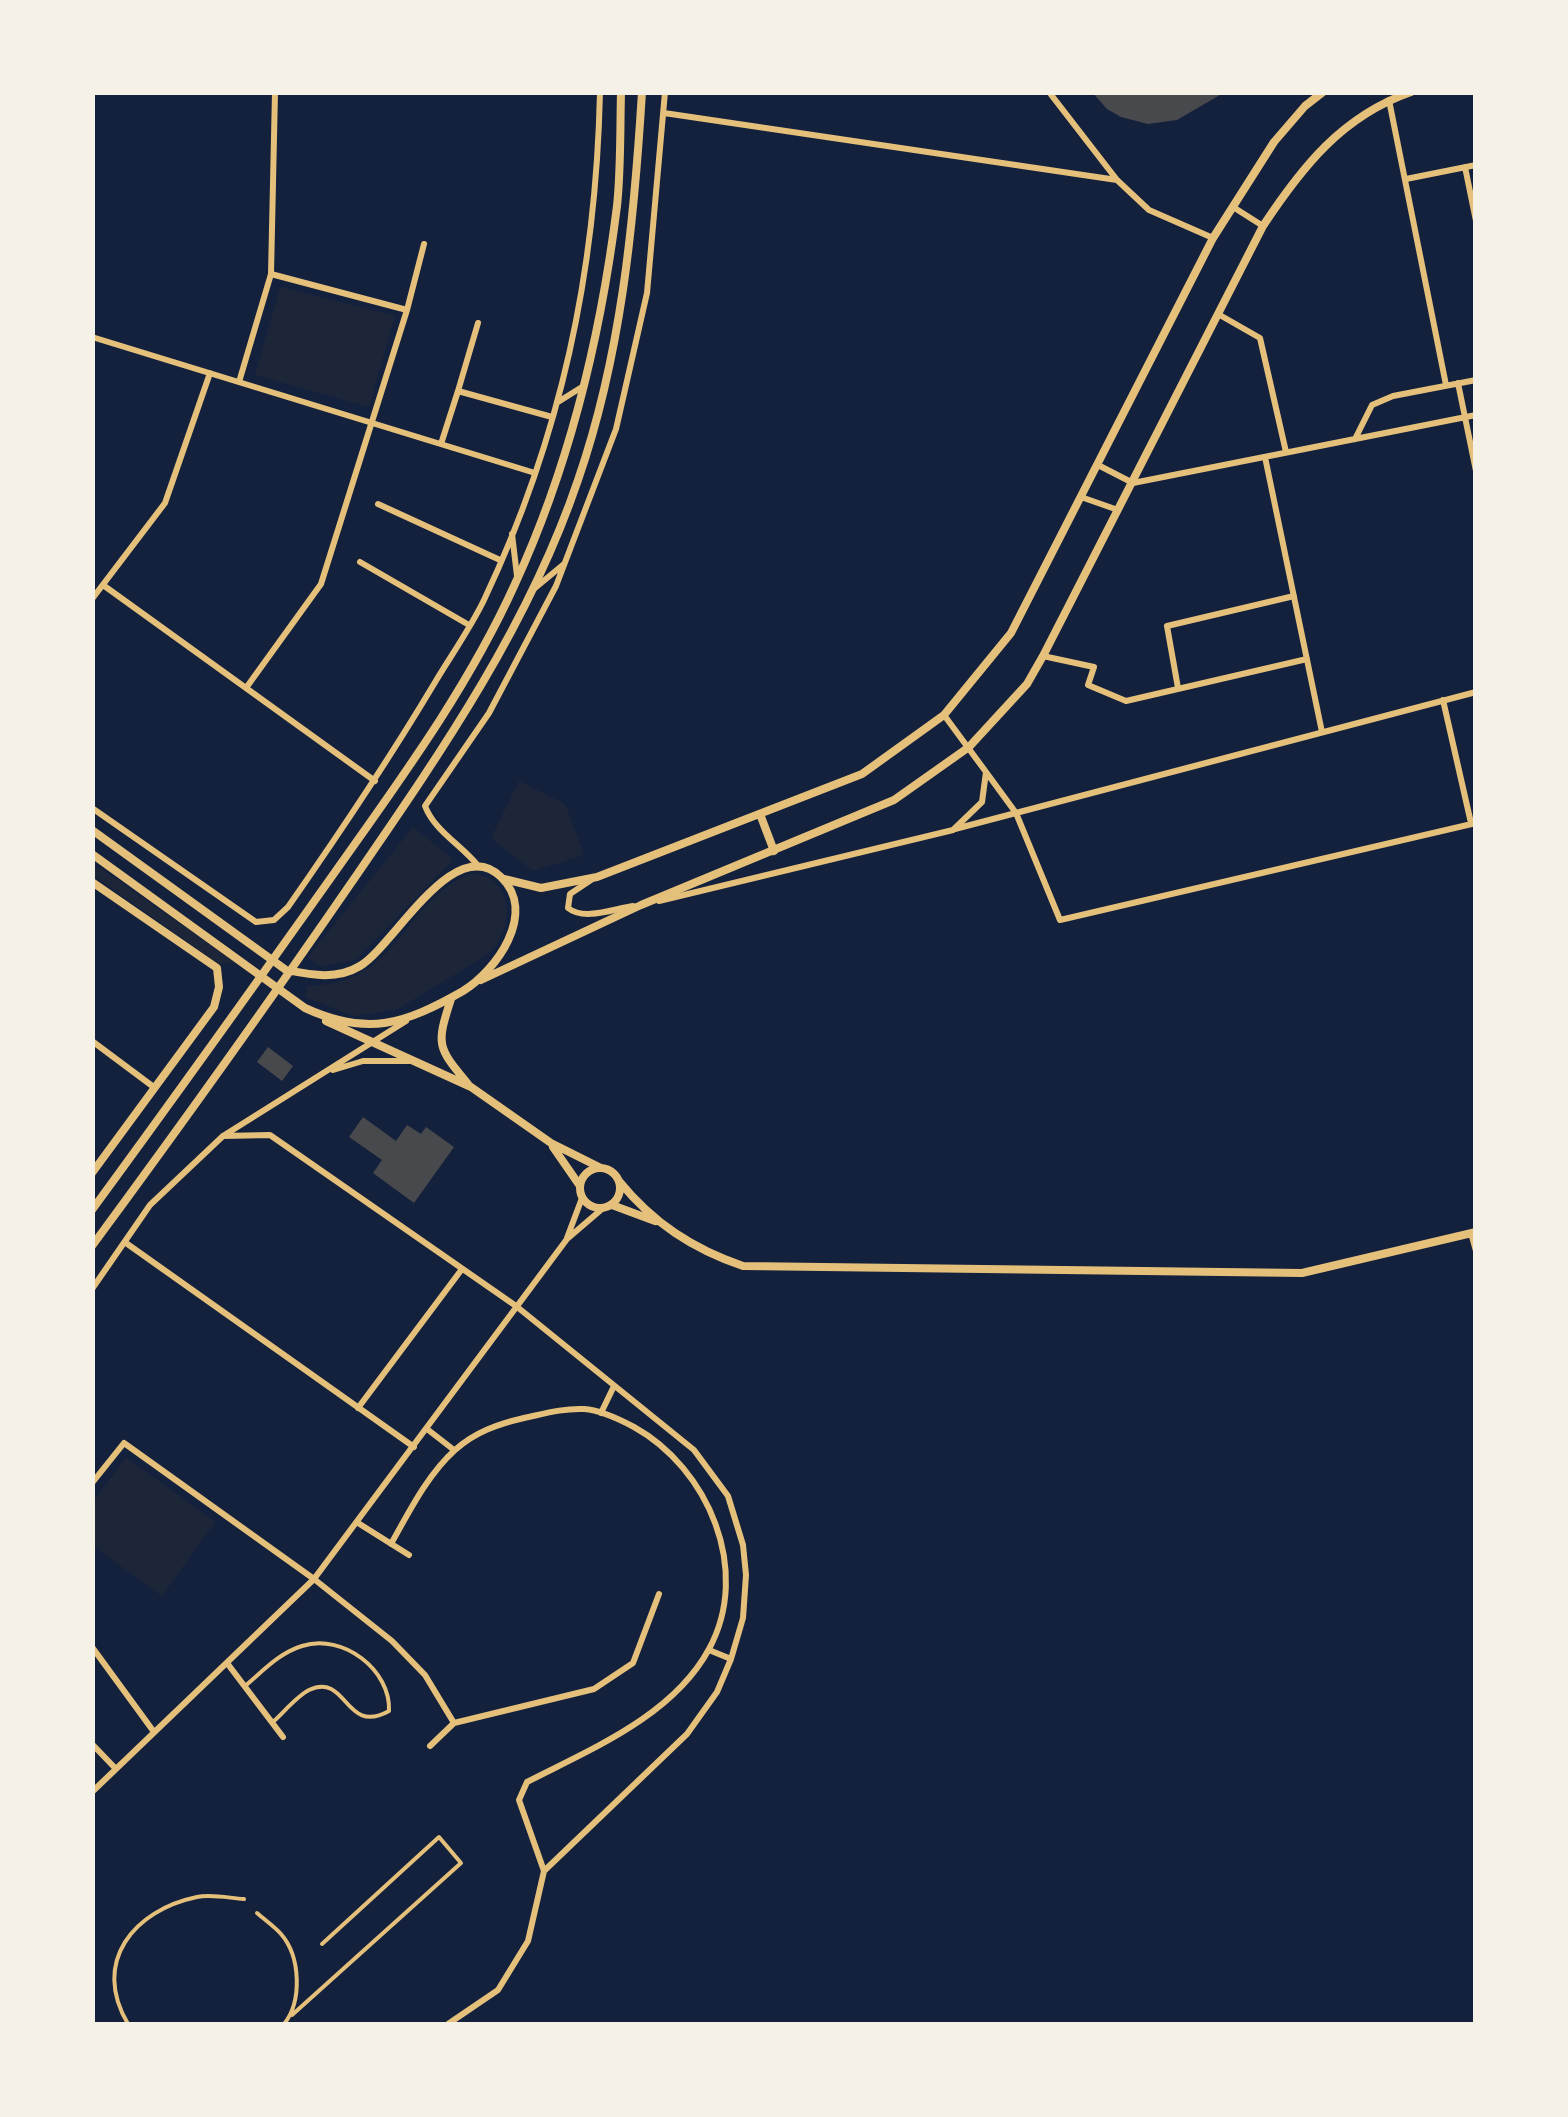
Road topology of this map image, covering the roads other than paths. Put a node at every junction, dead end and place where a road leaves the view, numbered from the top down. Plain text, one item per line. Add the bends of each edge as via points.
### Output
1 (274, 92) edge
2 (600, 92) edge
3 (621, 92) edge
4 (642, 92) edge
5 (665, 92) edge
6 (1049, 92) edge
7 (1323, 92) edge
8 (1411, 92) edge
9 (1389, 100) junction
10 (664, 112) junction
11 (1476, 165) edge
12 (1465, 167) junction
13 (1406, 179) junction
14 (1118, 180) junction
15 (1233, 206) junction
16 (1476, 221) edge
17 (1264, 226) junction
18 (1213, 238) junction
19 (424, 244) dead end
20 (271, 274) junction
21 (407, 310) junction
22 (1218, 314) junction
23 (478, 323) dead end
24 (92, 336) edge
25 (210, 373) junction
26 (1476, 380) edge
27 (239, 382) junction
28 (1458, 383) junction
29 (582, 386) junction
30 (1446, 386) junction
31 (458, 391) junction
32 (557, 403) junction
33 (1476, 415) edge
34 (552, 417) junction
35 (1465, 417) junction
36 (372, 423) junction
37 (1354, 440) junction
38 (441, 444) junction
39 (1286, 452) junction
40 (1265, 457) junction
41 (1098, 465) junction
42 (1476, 471) edge
43 (535, 474) junction
44 (1133, 482) junction
45 (1081, 497) junction
46 (378, 504) dead end
47 (1119, 510) junction
48 (512, 532) junction
49 (500, 560) junction
50 (360, 562) dead end
51 (565, 564) junction
52 (518, 580) junction
53 (103, 585) junction
54 (534, 589) junction
55 (1294, 596) junction
56 (92, 599) edge
57 (469, 625) junction
58 (1042, 656) junction
59 (1307, 659) junction
60 (246, 688) junction
61 (1178, 688) junction
62 (1476, 692) edge
63 (1444, 700) junction
64 (944, 715) junction
65 (1322, 732) junction
66 (969, 748) junction
67 (986, 772) junction
68 (376, 781) junction
69 (92, 808) edge
70 (760, 814) junction
71 (1016, 814) junction
72 (1474, 824) edge
73 (92, 830) edge
74 (953, 830) junction
75 (774, 851) junction
76 (93, 855) edge
77 (479, 867) junction
78 (596, 877) junction
79 (504, 879) junction
80 (92, 882) edge
81 (641, 905) junction
82 (481, 980) junction
83 (451, 998) junction
84 (305, 1008) junction
85 (421, 1012) junction
86 (92, 1041) edge
87 (368, 1043) junction
88 (410, 1061) junction
89 (322, 1073) junction
90 (471, 1087) junction
91 (155, 1088) junction
92 (223, 1136) junction
93 (550, 1143) junction
94 (601, 1168) junction
95 (92, 1174) edge
96 (620, 1180) junction
97 (580, 1186) junction
98 (582, 1198) junction
99 (607, 1207) junction
100 (92, 1210) edge
101 (659, 1222) junction
102 (1473, 1233) edge
103 (566, 1239) junction
104 (126, 1243) junction
105 (92, 1246) edge
106 (1476, 1251) edge
107 (462, 1268) junction
108 (92, 1289) edge
109 (516, 1306) junction
110 (614, 1386) junction
111 (358, 1408) junction
112 (601, 1413) junction
113 (427, 1429) junction
114 (414, 1447) junction
115 (454, 1450) junction
116 (92, 1482) edge
117 (358, 1522) junction
118 (390, 1544) junction
119 (408, 1555) dead end
120 (314, 1580) junction
121 (659, 1594) dead end
122 (92, 1647) edge
123 (709, 1650) junction
124 (731, 1659) junction
125 (227, 1663) junction
126 (244, 1686) junction
127 (454, 1722) junction
128 (272, 1723) junction
129 (154, 1732) junction
130 (283, 1738) dead end
131 (92, 1744) edge
132 (430, 1746) dead end
133 (116, 1769) junction
134 (92, 1792) edge
135 (544, 1871) junction
136 (244, 1899) dead end
137 (257, 1913) dead end
138 (322, 1944) dead end
139 (292, 2015) junction
140 (128, 2024) edge
141 (284, 2024) edge
142 (448, 2024) edge

1 - 20 street
2 - 32 street via 588,265
3 - 29 street via 617,203
4 - 54 street via 635,206 614,346 578,480
5 - 10 street
6 - 14 street
7 - 15 street via 1274,142
8 - 9 street
9 - 13 street
9 - 17 street via 1299,172
10 - 14 street
10 - 51 street via 647,293 616,429
11 - 12 street
12 - 13 street
12 - 16 street
13 - 30 street
14 - 18 street via 1149,210
15 - 17 street
15 - 18 street
17 - 22 street
18 - 41 street
19 - 21 street
20 - 21 street
20 - 27 street
21 - 36 street
22 - 39 street via 1260,338
22 - 44 street
23 - 31 street
24 - 25 street
25 - 27 street
25 - 53 street via 165,502
26 - 28 street
27 - 36 street
28 - 30 street
28 - 35 street
29 - 32 street
29 - 52 street
30 - 37 street via 1372,405
31 - 34 street
31 - 38 street
32 - 34 street
33 - 35 street
34 - 43 street
35 - 37 street
35 - 42 street
36 - 38 street
36 - 60 street via 322,584
37 - 39 street
38 - 43 street
39 - 40 street
40 - 44 street
40 - 55 street
41 - 44 street
41 - 45 street
43 - 48 street
44 - 47 street
45 - 47 street
45 - 64 street via 1012,632
46 - 49 street
47 - 58 street
48 - 49 street
48 - 52 street
49 - 57 street
50 - 57 street
51 - 54 street
51 - 77 street via 489,713 425,806 430,821
52 - 100 street via 458,692
53 - 56 street
53 - 60 street
54 - 105 street via 463,716 261,1014
55 - 59 street
55 - 61 street via 1167,626
57 - 68 street
58 - 61 street via 1094,667 1088,685 1126,701
58 - 66 street
59 - 61 street
59 - 65 street
60 - 68 street
62 - 63 street
63 - 65 street
63 - 72 street
64 - 66 street
64 - 70 street via 862,774
65 - 71 street
66 - 67 street
66 - 75 street via 894,800
67 - 71 street
67 - 74 street via 982,802
68 - 69 street via 288,907 274,920 256,922
70 - 75 street
70 - 78 street
71 - 72 street via 1060,920
71 - 74 street
73 - 77 street via 286,970 324,976 361,966 448,876
74 - 81 street
75 - 81 street
76 - 84 street
77 - 79 street
78 - 79 street via 541,888
78 - 81 street via 570,894 573,913
79 - 82 street via 514,929
80 - 91 street via 216,968 214,1007
81 - 82 street
82 - 83 street
83 - 85 street
83 - 90 street via 440,1040
84 - 85 street via 356,1026
84 - 87 street
85 - 87 street
86 - 91 street
87 - 88 street
87 - 89 street
88 - 89 street via 363,1060
88 - 90 street
89 - 92 street
90 - 93 street
91 - 95 street
92 - 104 street via 150,1205
92 - 107 street via 270,1135
93 - 94 street
93 - 97 street
94 - 96 street
94 - 97 street via 585,1175
96 - 99 street via 620,1194
96 - 101 street
97 - 98 street
98 - 99 street
98 - 103 street
99 - 101 street
99 - 103 street
101 - 102 street via 700,1251 743,1266 1302,1273
102 - 106 street
103 - 109 street
104 - 108 street
104 - 111 street
107 - 109 street
107 - 111 street
109 - 110 street
109 - 113 street
110 - 112 street
110 - 124 street via 694,1450 728,1496 746,1575
111 - 114 street
112 - 115 street via 557,1410 496,1425
112 - 123 street via 662,1445 705,1500 721,1539 725,1576 723,1612
113 - 114 street
113 - 115 street
114 - 117 street
115 - 118 street
116 - 120 street via 124,1443
117 - 118 street
117 - 120 street
118 - 119 street
120 - 125 street
120 - 127 street via 425,1674
121 - 127 street via 633,1663 594,1689
122 - 129 street
123 - 124 street
123 - 135 street via 643,1720 527,1782 519,1800
124 - 135 street via 686,1734
125 - 126 street
125 - 129 street
126 - 128 street
126 - 128 lane via 280,1655 306,1644 332,1644 361,1657 390,1695 389,1711 374,1719 358,1716 338,1692 324,1686 307,1690
127 - 132 street
128 - 130 street
129 - 133 street
131 - 133 street
133 - 134 street
135 - 142 street via 528,1940 498,1990
136 - 140 lane via 202,1896 138,1923 116,1968 116,1994
137 - 139 lane via 283,1936 293,1957
138 - 139 lane via 439,1837 461,1864
139 - 141 lane

